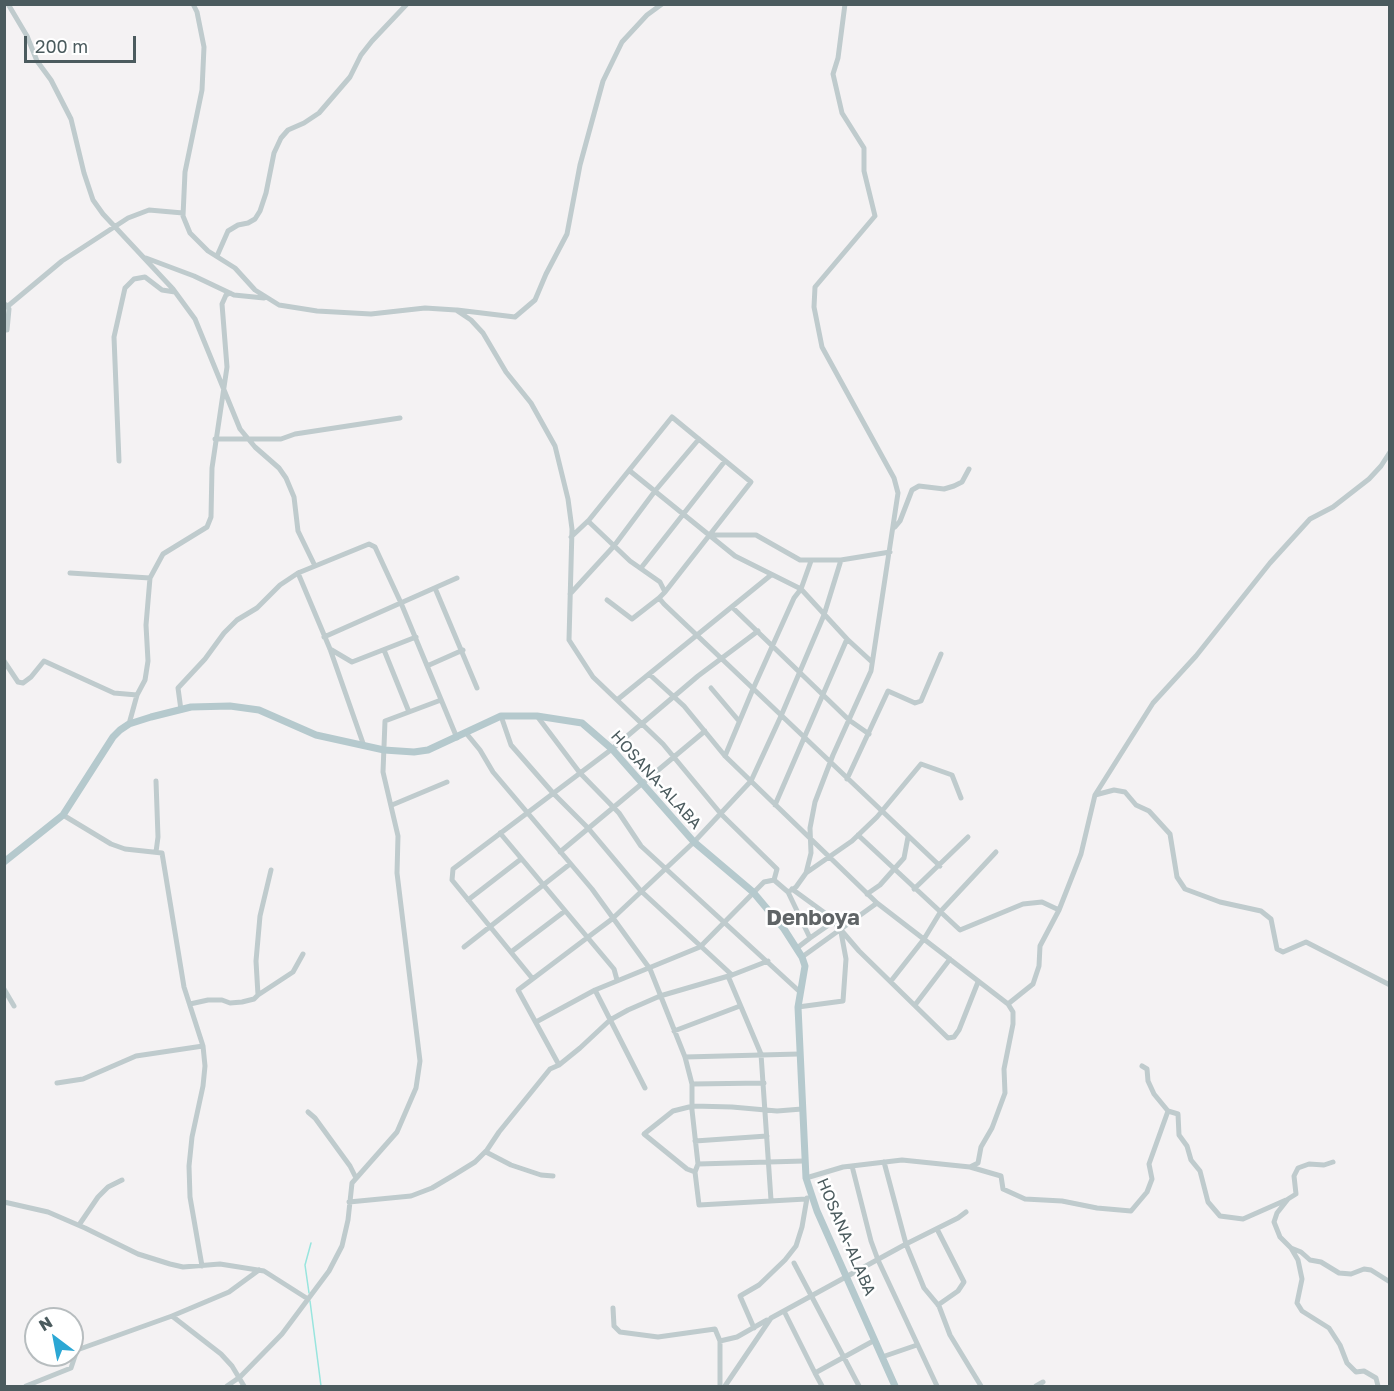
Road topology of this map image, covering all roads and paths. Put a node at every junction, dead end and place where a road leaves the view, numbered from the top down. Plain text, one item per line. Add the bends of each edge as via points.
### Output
1 (8, 4) edge
2 (193, 4) edge
3 (407, 4) edge
4 (662, 4) edge
5 (845, 4) edge
6 (183, 213) junction
7 (115, 226) junction
8 (217, 256) junction
9 (145, 257) junction
10 (175, 292) junction
11 (230, 293) junction
12 (265, 298) junction
13 (6, 305) edge
14 (456, 310) junction
15 (4, 330) edge
16 (223, 391) junction
17 (400, 418) dead end
18 (247, 437) junction
19 (216, 439) junction
20 (699, 440) junction
21 (1389, 452) edge
22 (119, 461) dead end
23 (725, 461) junction
24 (969, 469) dead end
25 (630, 471) junction
26 (655, 491) junction
27 (684, 514) junction
28 (588, 521) junction
29 (894, 529) junction
30 (709, 536) junction
31 (571, 537) junction
32 (614, 546) junction
33 (890, 552) junction
34 (841, 560) junction
35 (811, 561) junction
36 (315, 566) junction
37 (641, 568) junction
38 (70, 573) dead end
39 (298, 573) junction
40 (771, 574) junction
41 (150, 578) junction
42 (457, 579) dead end
43 (435, 588) junction
44 (801, 589) junction
45 (665, 592) junction
46 (570, 594) junction
47 (659, 598) junction
48 (607, 600) dead end
49 (401, 603) junction
50 (732, 607) junction
51 (824, 615) junction
52 (758, 631) junction
53 (698, 635) junction
54 (324, 637) junction
55 (416, 637) junction
56 (847, 639) junction
57 (772, 645) junction
58 (330, 649) junction
59 (384, 650) junction
60 (463, 650) junction
61 (941, 654) dead end
62 (722, 658) junction
63 (4, 661) edge
64 (872, 662) junction
65 (428, 666) junction
66 (800, 672) junction
67 (649, 674) junction
68 (477, 688) dead end
69 (711, 688) dead end
70 (753, 689) junction
71 (822, 694) junction
72 (137, 695) junction
73 (674, 696) junction
74 (441, 700) junction
75 (617, 700) junction
76 (181, 710) junction
77 (409, 712) junction
78 (501, 716) junction
79 (537, 716) junction
80 (781, 716) junction
81 (849, 720) junction
82 (740, 721) junction
83 (642, 723) junction
84 (129, 724) junction
85 (705, 731) junction
86 (466, 734) junction
87 (869, 734) junction
88 (457, 738) junction
89 (804, 738) junction
90 (364, 746) junction
91 (612, 748) junction
92 (384, 750) junction
93 (725, 756) junction
94 (674, 757) junction
95 (830, 763) junction
96 (580, 773) junction
97 (847, 779) junction
98 (156, 781) dead end
99 (751, 781) junction
100 (447, 782) dead end
101 (644, 783) junction
102 (553, 793) junction
103 (1095, 795) junction
104 (961, 798) dead end
105 (392, 805) junction
106 (775, 805) junction
107 (614, 807) junction
108 (881, 812) junction
109 (526, 813) junction
110 (721, 814) junction
111 (63, 815) junction
112 (588, 828) junction
113 (500, 833) junction
114 (858, 835) junction
115 (908, 837) junction
116 (968, 837) dead end
117 (810, 839) junction
118 (694, 842) junction
119 (156, 852) junction
120 (560, 852) junction
121 (996, 852) dead end
122 (828, 856) junction
123 (521, 859) junction
124 (4, 862) edge
125 (570, 864) junction
126 (940, 866) junction
127 (665, 869) junction
128 (271, 870) dead end
129 (895, 870) junction
130 (806, 873) junction
131 (774, 880) junction
132 (543, 885) junction
133 (914, 889) junction
134 (790, 890) junction
135 (641, 891) junction
136 (753, 892) junction
137 (867, 894) junction
138 (468, 900) junction
139 (877, 903) junction
140 (1059, 910) junction
141 (565, 911) junction
142 (940, 913) junction
143 (612, 919) junction
144 (833, 922) junction
145 (726, 923) junction
146 (490, 927) junction
147 (840, 930) junction
148 (587, 937) junction
149 (810, 938) junction
150 (924, 939) junction
151 (464, 946) dead end
152 (700, 947) junction
153 (797, 948) junction
154 (511, 952) junction
155 (303, 954) dead end
156 (802, 957) junction
157 (950, 959) junction
158 (768, 961) junction
159 (650, 969) junction
160 (730, 975) junction
161 (532, 978) junction
162 (617, 980) junction
163 (891, 981) junction
164 (978, 982) junction
165 (1389, 985) edge
166 (4, 989) edge
167 (596, 990) junction
168 (800, 992) junction
169 (258, 995) junction
170 (660, 996) junction
171 (190, 1004) junction
172 (1008, 1004) junction
173 (915, 1005) junction
174 (14, 1006) dead end
175 (740, 1006) junction
176 (798, 1007) junction
177 (610, 1020) junction
178 (536, 1022) junction
179 (674, 1031) junction
180 (202, 1046) junction
181 (761, 1054) junction
182 (799, 1054) junction
183 (685, 1057) junction
184 (559, 1065) junction
185 (1142, 1066) dead end
186 (57, 1083) dead end
187 (764, 1083) junction
188 (692, 1084) junction
189 (645, 1089) dead end
190 (693, 1106) junction
191 (802, 1108) junction
192 (764, 1110) junction
193 (308, 1112) dead end
194 (1168, 1112) junction
195 (767, 1136) junction
196 (695, 1141) junction
197 (486, 1152) junction
198 (804, 1161) junction
199 (769, 1162) junction
200 (884, 1162) junction
201 (1333, 1162) dead end
202 (698, 1164) junction
203 (852, 1166) junction
204 (970, 1167) junction
205 (695, 1172) junction
206 (552, 1176) dead end
207 (356, 1178) junction
208 (806, 1178) junction
209 (122, 1180) dead end
210 (809, 1197) junction
211 (1288, 1199) junction
212 (771, 1200) junction
213 (4, 1202) edge
214 (349, 1202) junction
215 (966, 1212) dead end
216 (80, 1225) junction
217 (937, 1229) junction
218 (906, 1244) junction
219 (1291, 1248) junction
220 (878, 1260) junction
221 (794, 1263) dead end
222 (202, 1266) junction
223 (259, 1270) junction
224 (847, 1276) junction
225 (1389, 1282) edge
226 (812, 1295) junction
227 (308, 1299) junction
228 (938, 1305) junction
229 (613, 1308) dead end
230 (784, 1311) junction
231 (172, 1316) junction
232 (771, 1318) junction
233 (754, 1328) junction
234 (875, 1340) junction
235 (720, 1341) junction
236 (918, 1345) junction
237 (844, 1357) junction
238 (882, 1357) junction
239 (815, 1373) junction
240 (240, 1377) junction
241 (1043, 1382) dead end
242 (26, 1386) edge
243 (227, 1386) edge
244 (244, 1386) edge
245 (722, 1386) edge
246 (822, 1386) edge
247 (859, 1386) edge
248 (895, 1386) edge
249 (937, 1386) edge
250 (981, 1386) edge
251 (1036, 1386) edge
252 (1378, 1386) edge

1 - 7 street via 72,119 93,200
2 - 6 street via 204,47 202,90 184,172
3 - 8 street via 372,40 350,77 319,113 281,138 273,153 260,211 255,219 228,231
4 - 14 street via 622,42 603,81 580,165 567,234 535,300 515,317
5 - 29 street via 833,74 842,113 864,148 864,171 875,216 815,287 814,307 822,346 894,478 898,493
6 - 7 street via 149,210
6 - 8 street via 190,233
7 - 9 street
7 - 13 street
8 - 12 street
9 - 10 street
9 - 11 street
10 - 16 street via 195,319
10 - 22 street via 162,290 146,277 134,279 125,288 114,337
11 - 12 street
11 - 16 street via 222,304 227,367
12 - 14 street via 279,305 317,311 371,314 425,308
13 - 15 street
14 - 31 street via 483,333 555,446 568,499
16 - 18 street
16 - 19 street
17 - 18 street via 281,439
18 - 19 street
18 - 36 street via 286,478 294,498 298,531
19 - 41 street via 207,527 163,554
20 - 23 street
20 - 25 street via 672,417
20 - 26 street
21 - 103 street via 1370,479 1310,519 1270,563 1153,703
23 - 27 street
23 - 30 street via 751,482
24 - 29 street via 962,482 954,486 919,486 912,490
25 - 26 street
25 - 28 street
26 - 27 street
26 - 32 street
27 - 30 street
27 - 37 street
28 - 31 street
28 - 32 street
29 - 33 street
30 - 35 street via 756,535 800,560
30 - 40 street via 735,556
30 - 45 street
31 - 46 street
32 - 37 street
32 - 46 street
33 - 34 street
33 - 64 street
34 - 35 street
34 - 51 street
35 - 44 street
36 - 39 street
36 - 49 street via 369,544 375,548
37 - 45 street via 660,582
38 - 41 street
39 - 54 street
39 - 76 street via 224,633 178,688
40 - 44 street
40 - 50 street
41 - 72 street via 146,680
42 - 43 street
43 - 49 street
43 - 60 street
44 - 51 street
44 - 57 street
45 - 47 street
46 - 75 street via 569,640 593,677
47 - 48 street via 632,619
47 - 53 street
49 - 54 street
49 - 55 street
50 - 52 street
50 - 53 street
51 - 56 street
51 - 66 street
52 - 57 street
52 - 62 street
53 - 62 street
53 - 67 street
54 - 58 street
55 - 59 street
55 - 65 street
56 - 64 street
56 - 71 street
57 - 66 street
57 - 70 street
58 - 59 street via 352,662
58 - 90 street
59 - 77 street
60 - 65 street
60 - 68 street
61 - 87 street via 921,701 915,704 888,692
62 - 70 street
62 - 73 street
63 - 72 street via 18,682 31,677 44,661 114,693
64 - 81 street
65 - 74 street
66 - 71 street
66 - 80 street
67 - 73 street
67 - 75 street
69 - 82 street
70 - 80 street
70 - 82 street
71 - 81 street
71 - 89 street
72 - 84 street
73 - 83 street
73 - 85 street
74 - 77 street
74 - 88 street
75 - 83 street
76 - 84 main road, HOSANA-ALABA
76 - 90 main road, HOSANA-ALABA via 230,706 259,710 316,735
77 - 92 street via 385,721
78 - 79 main road, HOSANA-ALABA
78 - 86 main road, HOSANA-ALABA
78 - 102 street via 511,745
79 - 91 main road, HOSANA-ALABA via 582,723
79 - 96 street
80 - 89 street
80 - 99 street
81 - 87 street
81 - 95 street
82 - 93 street
83 - 91 street
83 - 94 street
84 - 111 main road, HOSANA-ALABA via 113,737
85 - 93 street
85 - 94 street
86 - 88 main road, HOSANA-ALABA
86 - 109 street
87 - 97 street
88 - 92 main road, HOSANA-ALABA via 428,750
89 - 95 street
89 - 106 street
90 - 92 main road, HOSANA-ALABA
91 - 96 street
91 - 101 main road, HOSANA-ALABA
92 - 105 street via 383,772
93 - 99 street
94 - 101 street
94 - 110 street
95 - 97 street
95 - 117 street via 815,802
96 - 102 street
96 - 107 street
97 - 108 street
98 - 119 street
99 - 106 street
99 - 110 street
100 - 105 street
101 - 107 street
101 - 118 main road, HOSANA-ALABA
102 - 109 street
102 - 112 street
103 - 140 street via 1081,854
103 - 165 street via 1114,790 1125,792 1136,805 1149,811 1170,834 1176,877 1185,889 1261,911 1271,919 1277,949 1283,952 1306,942
104 - 108 street via 952,775 921,764
105 - 207 street via 420,1061 416,1088 397,1132
106 - 117 street
107 - 112 street
107 - 127 street via 641,846
108 - 114 street
108 - 115 street
109 - 113 street
109 - 120 street
110 - 118 street
110 - 131 street via 777,869
111 - 119 street via 111,844
111 - 124 main road, HOSANA-ALABA
112 - 120 street
112 - 135 street
113 - 123 street
113 - 138 street via 453,869 452,880
114 - 122 street
114 - 129 street
115 - 126 street
115 - 129 street via 904,858
116 - 126 street
117 - 122 street
117 - 130 street
118 - 127 street
118 - 136 main road, HOSANA-ALABA
119 - 171 street via 162,854
120 - 125 street
121 - 142 street
122 - 130 street
122 - 137 street
123 - 132 street
123 - 138 street
125 - 132 street
125 - 143 street
126 - 133 street
127 - 135 street
127 - 145 street
128 - 169 street via 260,916
129 - 133 street
129 - 137 street
130 - 134 street
131 - 134 street
131 - 136 street via 764,882
132 - 141 street
132 - 146 street
133 - 142 street
134 - 144 street
134 - 149 street
135 - 143 street
135 - 152 street
136 - 145 street
136 - 153 main road, HOSANA-ALABA
137 - 139 street
138 - 146 street
139 - 147 street
139 - 150 street
140 - 142 street via 1042,902 1023,904 960,930
140 - 172 street via 1040,946 1033,984
141 - 148 street
141 - 154 street
142 - 150 street
143 - 148 street
143 - 159 street
144 - 147 street
144 - 149 street
145 - 152 street
145 - 158 street
146 - 151 street
146 - 154 street
147 - 156 street
147 - 163 street
147 - 176 street via 846,959 843,1001
148 - 161 street
148 - 162 street via 614,969
149 - 153 street
150 - 157 street
150 - 163 street
152 - 159 street
152 - 160 street
153 - 156 main road, HOSANA-ALABA
154 - 161 street
155 - 169 street via 293,972
156 - 168 main road, HOSANA-ALABA via 805,966
157 - 164 street
157 - 173 street
158 - 160 street
158 - 168 street
159 - 162 street
159 - 170 street
160 - 170 street
160 - 175 street
161 - 178 street via 518,990
162 - 167 street
163 - 173 street
164 - 172 street
164 - 173 street via 954,1037 948,1038
166 - 174 street
167 - 177 street
167 - 178 street
168 - 176 main road, HOSANA-ALABA
169 - 171 street via 242,1002 207,1000
170 - 177 street
170 - 179 street
171 - 180 street
172 - 204 street via 1013,1024 1004,1069 1003,1101 981,1147 978,1163
175 - 179 street
175 - 181 street
176 - 182 main road, HOSANA-ALABA
177 - 184 street
177 - 189 street
178 - 184 street
179 - 183 street
180 - 186 street via 136,1056 83,1079
180 - 222 street via 203,1086 189,1166 190,1197
181 - 182 street
181 - 183 street
181 - 187 street
182 - 191 main road, HOSANA-ALABA
183 - 188 street
184 - 197 street via 550,1069
185 - 194 street via 1147,1069 1154,1094
187 - 188 street
187 - 192 street
188 - 190 street
190 - 192 street
190 - 196 street
190 - 205 street via 673,1111 644,1134
191 - 192 street
191 - 198 main road, HOSANA-ALABA
192 - 195 street
193 - 207 street
194 - 204 street via 1149,1164 1152,1179 1147,1192 1131,1210 1025,1199 1003,1188 1001,1176
194 - 211 street via 1178,1114 1179,1136 1200,1171 1208,1202 1220,1216 1243,1220
195 - 196 street
195 - 199 street
196 - 202 street
197 - 206 street via 511,1165
197 - 214 street via 432,1188 411,1196
198 - 199 street
198 - 208 main road, HOSANA-ALABA
199 - 202 street
199 - 212 street
200 - 203 street
200 - 204 street via 911,1159
200 - 218 street
201 - 211 street via 1298,1168 1294,1176 1296,1194
202 - 205 street
203 - 208 street
203 - 220 street
205 - 212 street via 699,1205
207 - 214 street
208 - 210 main road, HOSANA-ALABA
209 - 216 street via 98,1197
210 - 212 street
210 - 224 main road, HOSANA-ALABA
210 - 233 street via 796,1246 759,1285 740,1296
211 - 219 street via 1274,1222 1280,1237
213 - 216 street via 48,1212
214 - 227 street via 342,1246
215 - 217 street
216 - 222 street via 138,1254 183,1267
217 - 218 street
217 - 228 street via 964,1282
218 - 220 street
218 - 228 street via 924,1288
219 - 225 street via 1339,1273 1371,1270
219 - 252 street via 1302,1279 1296,1303 1329,1328 1347,1364 1356,1372 1364,1371 1376,1378
220 - 224 street
220 - 236 street
221 - 226 street
222 - 223 street via 220,1264
223 - 227 street
223 - 231 street via 229,1292
224 - 226 street
224 - 234 main road, HOSANA-ALABA
226 - 230 street
226 - 237 street
227 - 240 street via 282,1334
228 - 250 street via 950,1335
229 - 235 street via 614,1326 620,1332 658,1337 715,1329
230 - 232 street
230 - 239 street
231 - 240 street via 221,1354
231 - 242 street via 77,1350 71,1368
232 - 233 street
232 - 245 street
233 - 235 street
234 - 237 street
234 - 238 main road, HOSANA-ALABA
235 - 245 street
236 - 238 street
236 - 249 street
237 - 239 street
237 - 247 street
238 - 248 main road, HOSANA-ALABA
239 - 246 street
240 - 243 street
240 - 244 street
241 - 251 street

